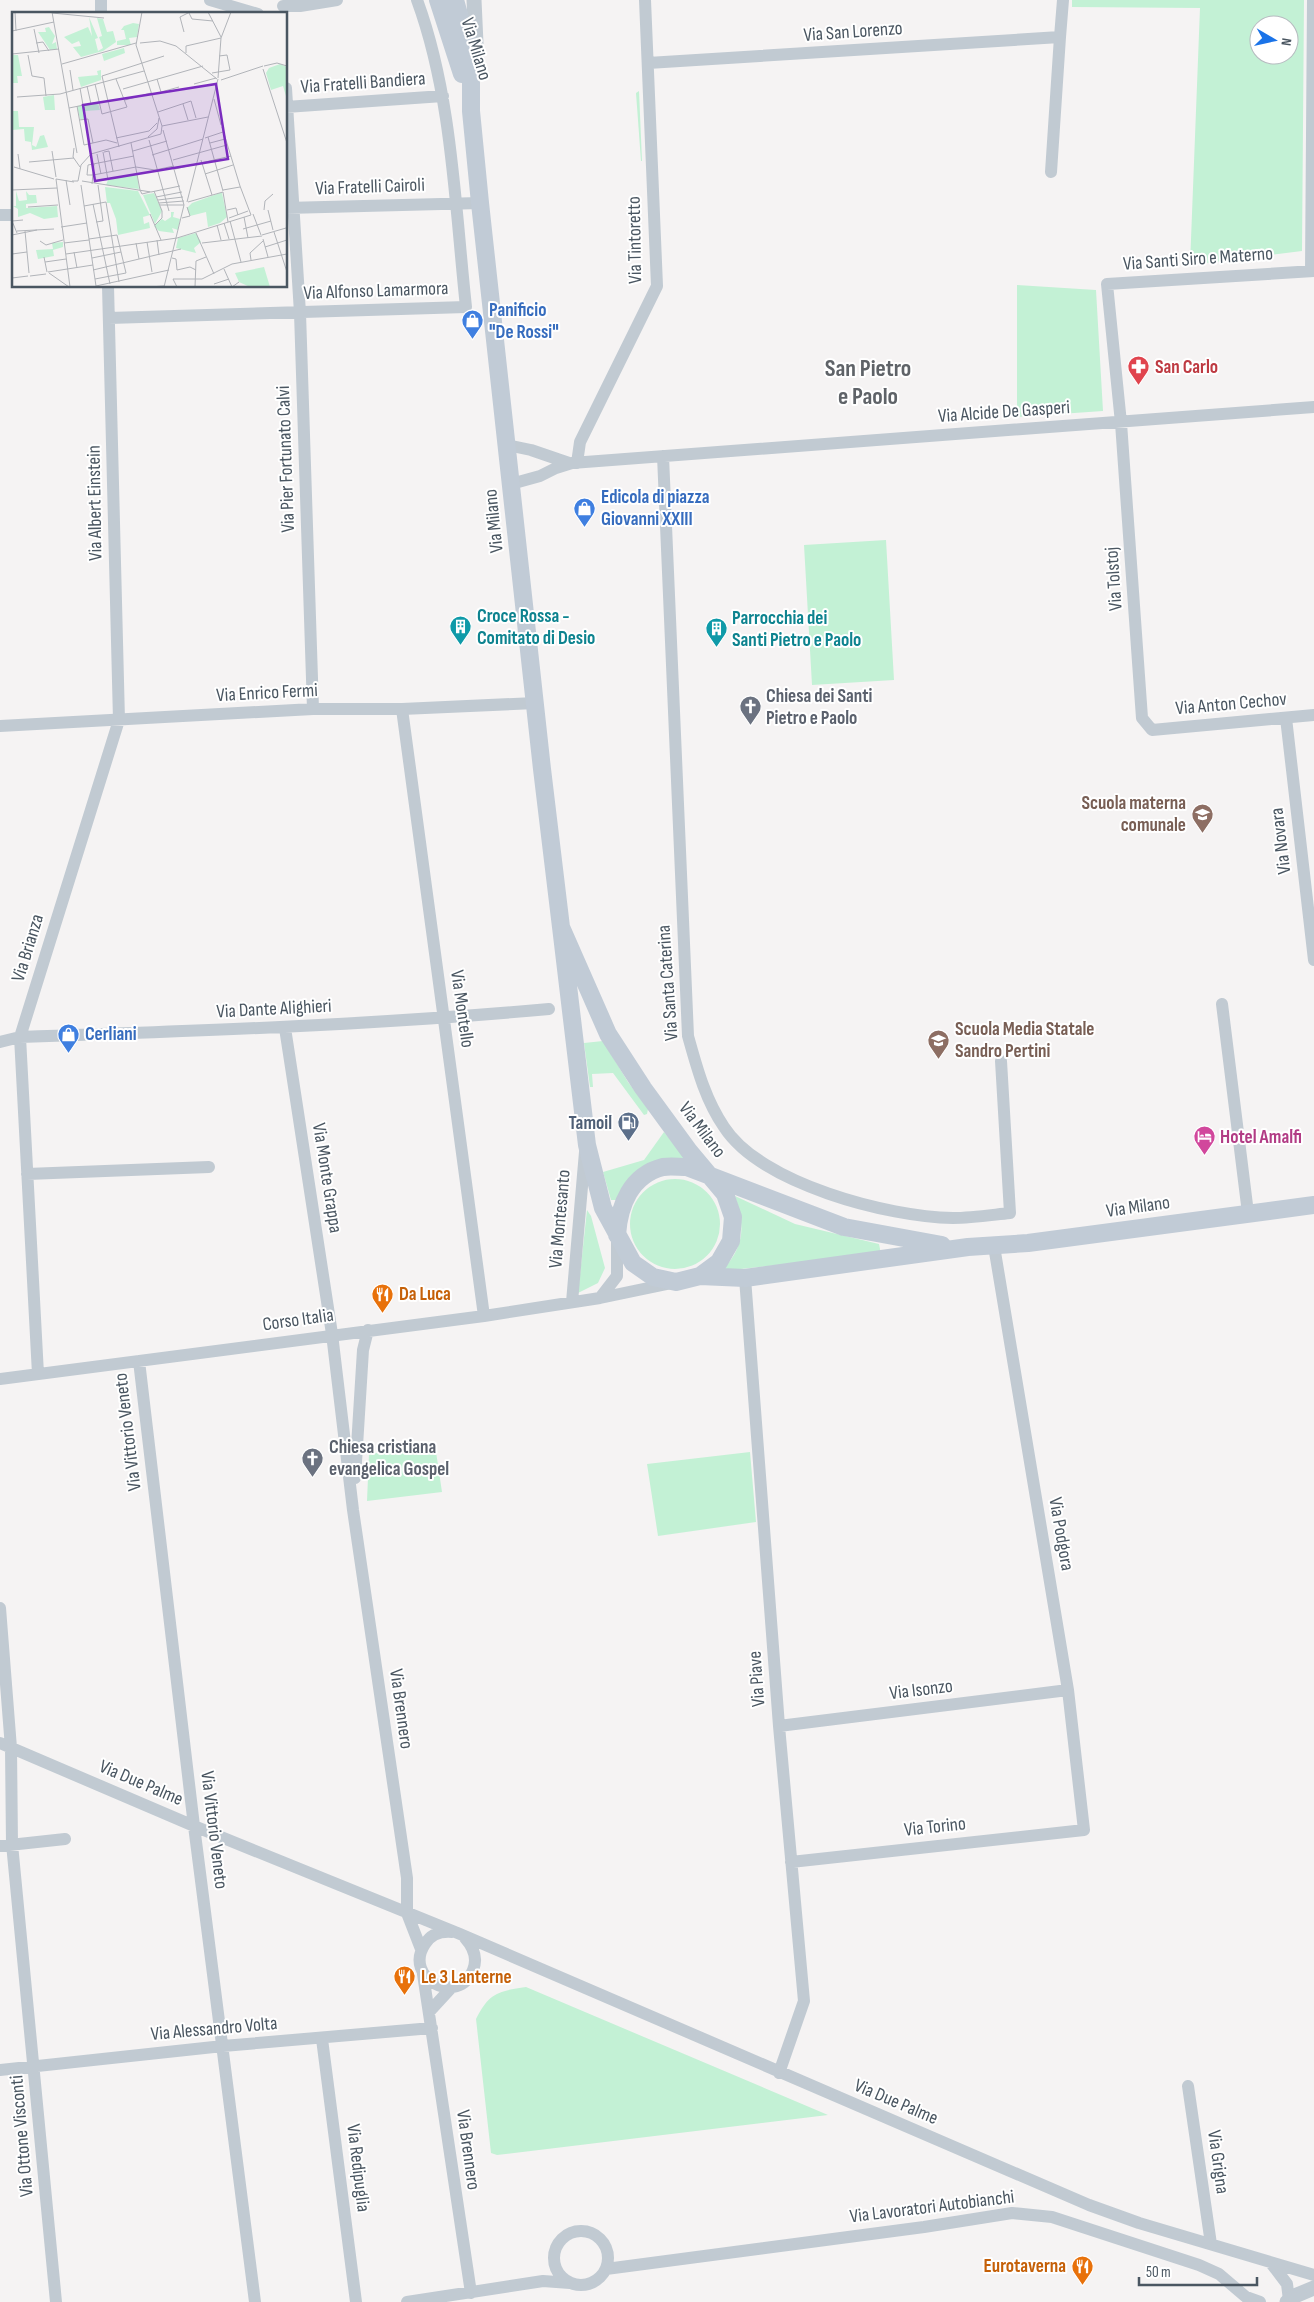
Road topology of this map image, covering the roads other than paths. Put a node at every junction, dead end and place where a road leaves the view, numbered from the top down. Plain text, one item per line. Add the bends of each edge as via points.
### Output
1 (210, 0) edge
2 (337, 0) edge
3 (417, 0) edge
4 (438, 0) edge
5 (455, 0) edge
6 (474, 0) edge
7 (645, 0) edge
8 (1063, 0) edge
9 (1313, 0) edge
10 (283, 6) edge
11 (251, 12) edge
12 (1060, 37) junction
13 (648, 64) junction
14 (443, 96) junction
15 (288, 107) edge
16 (471, 111) junction
17 (1313, 122) edge
18 (288, 141) edge
19 (1051, 172) dead end
20 (454, 202) junction
21 (480, 203) junction
22 (290, 208) edge
23 (1313, 271) edge
24 (108, 288) edge
25 (300, 313) junction
26 (109, 318) junction
27 (1314, 408) edge
28 (1121, 423) junction
29 (507, 445) junction
30 (663, 456) junction
31 (574, 463) junction
32 (511, 484) junction
33 (535, 703) junction
34 (402, 708) junction
35 (313, 709) junction
36 (1314, 715) edge
37 (1286, 718) junction
38 (119, 720) junction
39 (0, 726) edge
40 (1152, 730) joint
41 (560, 927) junction
42 (1314, 960) edge
43 (1222, 1004) dead end
44 (549, 1009) dead end
45 (444, 1018) junction
46 (285, 1028) junction
47 (20, 1037) junction
48 (0, 1042) edge
49 (1001, 1061) dead end
50 (587, 1139) junction
51 (209, 1167) dead end
52 (27, 1174) junction
53 (711, 1177) junction
54 (1314, 1205) edge
55 (1248, 1213) junction
56 (617, 1235) junction
57 (994, 1246) junction
58 (968, 1247) junction
59 (700, 1276) junction
60 (745, 1278) junction
61 (676, 1282) junction
62 (600, 1298) junction
63 (572, 1302) junction
64 (484, 1316) junction
65 (368, 1330) junction
66 (332, 1334) junction
67 (139, 1361) junction
68 (38, 1374) junction
69 (0, 1379) edge
70 (353, 1510) junction
71 (0, 1608) edge
72 (1068, 1690) junction
73 (779, 1726) junction
74 (6, 1746) edge
75 (194, 1826) junction
76 (1084, 1830) joint
77 (65, 1839) dead end
78 (6, 1845) edge
79 (791, 1862) junction
80 (407, 1913) junction
81 (459, 1935) junction
82 (421, 1949) junction
83 (512, 1958) junction
84 (475, 1965) junction
85 (423, 1974) junction
86 (452, 1987) junction
87 (429, 2012) junction
88 (432, 2028) junction
89 (322, 2039) junction
90 (223, 2046) junction
91 (35, 2067) junction
92 (0, 2070) edge
93 (779, 2073) junction
94 (1188, 2086) dead end
95 (1211, 2244) junction
96 (607, 2251) junction
97 (1271, 2263) junction
98 (628, 2265) junction
99 (606, 2269) junction
100 (557, 2272) junction
101 (1314, 2276) edge
102 (543, 2281) junction
103 (570, 2283) junction
104 (1230, 2284) junction
105 (1314, 2288) edge
106 (471, 2293) junction
107 (1288, 2301) edge
108 (56, 2302) edge
109 (255, 2302) edge
110 (356, 2302) edge
111 (407, 2302) edge
112 (1236, 2302) edge
113 (1260, 2302) edge

1 - 11 street
2 - 10 street
3 - 14 street via 428,31
4 - 16 main road, Via Milano via 457,54
5 - 16 main road, Via Milano via 471,58
6 - 16 street, Via Milano via 476,83
7 - 13 street, Via Tintoretto
8 - 12 street
9 - 17 street, Via Santi Siro e Materno
12 - 13 street, Via San Lorenzo
12 - 19 street
13 - 31 street, Via Tintoretto via 657,286 580,442
14 - 15 street, Via Fratelli Bandiera
14 - 20 street
16 - 21 main road, Via Milano
17 - 23 street, Via Santi Siro e Materno
18 - 22 street, Via Pier Fortunato Calvi
20 - 21 street, Via Fratelli Cairoli
20 - 22 street, Via Fratelli Cairoli
20 - 25 street, Via Alfonso Lamarmora via 466,307
21 - 29 main road, Via Milano
22 - 25 street, Via Pier Fortunato Calvi
23 - 28 street, Via Santi Siro e Materno via 1107,284
24 - 26 street, Via Albert Einstein
25 - 26 street, Via Alfonso Lamarmora
25 - 35 street, Via Pier Fortunato Calvi
26 - 38 street, Via Albert Einstein
27 - 28 street, Via Alcide De Gasperi
28 - 30 street, Via Alcide De Gasperi
28 - 40 street, Via Tolstoj via 1142,718
29 - 31 street
29 - 32 main road, Via Milano
30 - 31 street, Via Alcide De Gasperi
30 - 49 street, Via Santa Caterina via 688,1036 702,1088 724,1128 752,1158 809,1187 864,1205 954,1218 1010,1213
31 - 32 street
32 - 33 main road, Via Milano
33 - 34 street, Via Enrico Fermi
33 - 41 main road, Via Milano
34 - 35 street, Via Enrico Fermi
34 - 45 street, Via Montello
35 - 38 street, Via Enrico Fermi
36 - 37 street, Via Anton Cechov
37 - 40 street, Via Anton Cechov
37 - 42 street, Via Novara
38 - 39 street, Via Enrico Fermi
38 - 47 street, Via Brianza
41 - 50 main road, Via Milano
41 - 53 main road, Via Milano via 608,1034 643,1088
43 - 55 street
44 - 45 street, Via Dante Alighieri
45 - 46 street, Via Dante Alighieri
45 - 64 street, Via Montello
46 - 47 street, Via Dante Alighieri
46 - 66 street, Via Monte Grappa
47 - 48 street, Via Dante Alighieri
47 - 52 street, Via Brianza
50 - 56 main road, Via Milano via 603,1208
50 - 63 street, Via Montesanto
51 - 52 street
52 - 68 street, Via Brianza
53 - 56 main road via 687,1167 663,1167 641,1178 625,1196
53 - 58 main road, Via Milano via 844,1227 914,1241
53 - 59 main road via 725,1194 733,1217 731,1241 719,1262
54 - 55 main road, Via Milano
55 - 57 main road, Via Milano
56 - 61 main road via 633,1263 653,1277
56 - 62 street via 617,1276
57 - 58 main road, Via Milano
57 - 72 street, Via Podgora
58 - 60 main road, Via Milano
59 - 60 main road, Via Milano
59 - 61 main road
60 - 73 street, Via Piave
61 - 62 street, Corso Italia
62 - 63 street, Corso Italia
63 - 64 street, Corso Italia
64 - 65 street, Corso Italia
65 - 66 street, Corso Italia
65 - 70 street, Via Brennero via 363,1350
66 - 67 street, Corso Italia
66 - 70 street, Via Brennero
67 - 68 street, Corso Italia
67 - 75 street, Via Vittorio Veneto
68 - 69 street, Corso Italia
70 - 80 street, Via Brennero via 407,1878
71 - 74 street, Via Ottone Visconti
72 - 73 street, Via Isonzo
72 - 76 street, Via Podgora
73 - 79 street, Via Piave
74 - 75 street, Via Due Palme
74 - 78 street, Via Ottone Visconti
75 - 80 street, Via Due Palme
75 - 90 street, Via Vittorio Veneto
76 - 79 street, Via Torino
77 - 78 street
78 - 91 street, Via Ottone Visconti
79 - 93 street, Via Piave via 804,2001
80 - 81 street, Via Due Palme
80 - 82 street
81 - 82 street via 437,1934
81 - 83 street, Via Due Palme
81 - 84 street via 474,1950
82 - 85 street
83 - 84 street, Via Due Palme via 490,1958
83 - 93 street, Via Due Palme
84 - 86 street via 466,1981
85 - 86 street via 434,1984
85 - 87 street, Via Brennero
86 - 87 street
87 - 88 street, Via Brennero
88 - 89 street, Via Alessandro Volta
88 - 106 street, Via Brennero
89 - 90 street, Via Alessandro Volta
89 - 110 street, Via Redipuglia
90 - 91 street, Via Alessandro Volta
90 - 109 street, Via Vittorio Veneto
91 - 92 street, Via Alessandro Volta
91 - 108 street, Via Ottone Visconti
93 - 95 street, Via Due Palme via 1089,2204
94 - 95 street, Via Grigna
95 - 97 street, Via Due Palme
96 - 98 street
96 - 99 street
96 - 100 street via 596,2236 579,2231 570,2233 562,2238 554,2254
97 - 101 street, Via Due Palme
97 - 107 street via 1287,2284
98 - 99 street, Via Lavoratori Autobianchi
98 - 104 street, Via Lavoratori Autobianchi via 1012,2213 1052,2217 1183,2259 1219,2274
99 - 103 street via 596,2282 588,2285
100 - 102 street
100 - 103 street
102 - 103 street
102 - 106 street
104 - 112 street
104 - 113 street, Via Lavoratori Autobianchi via 1246,2297
105 - 107 street
106 - 111 street

